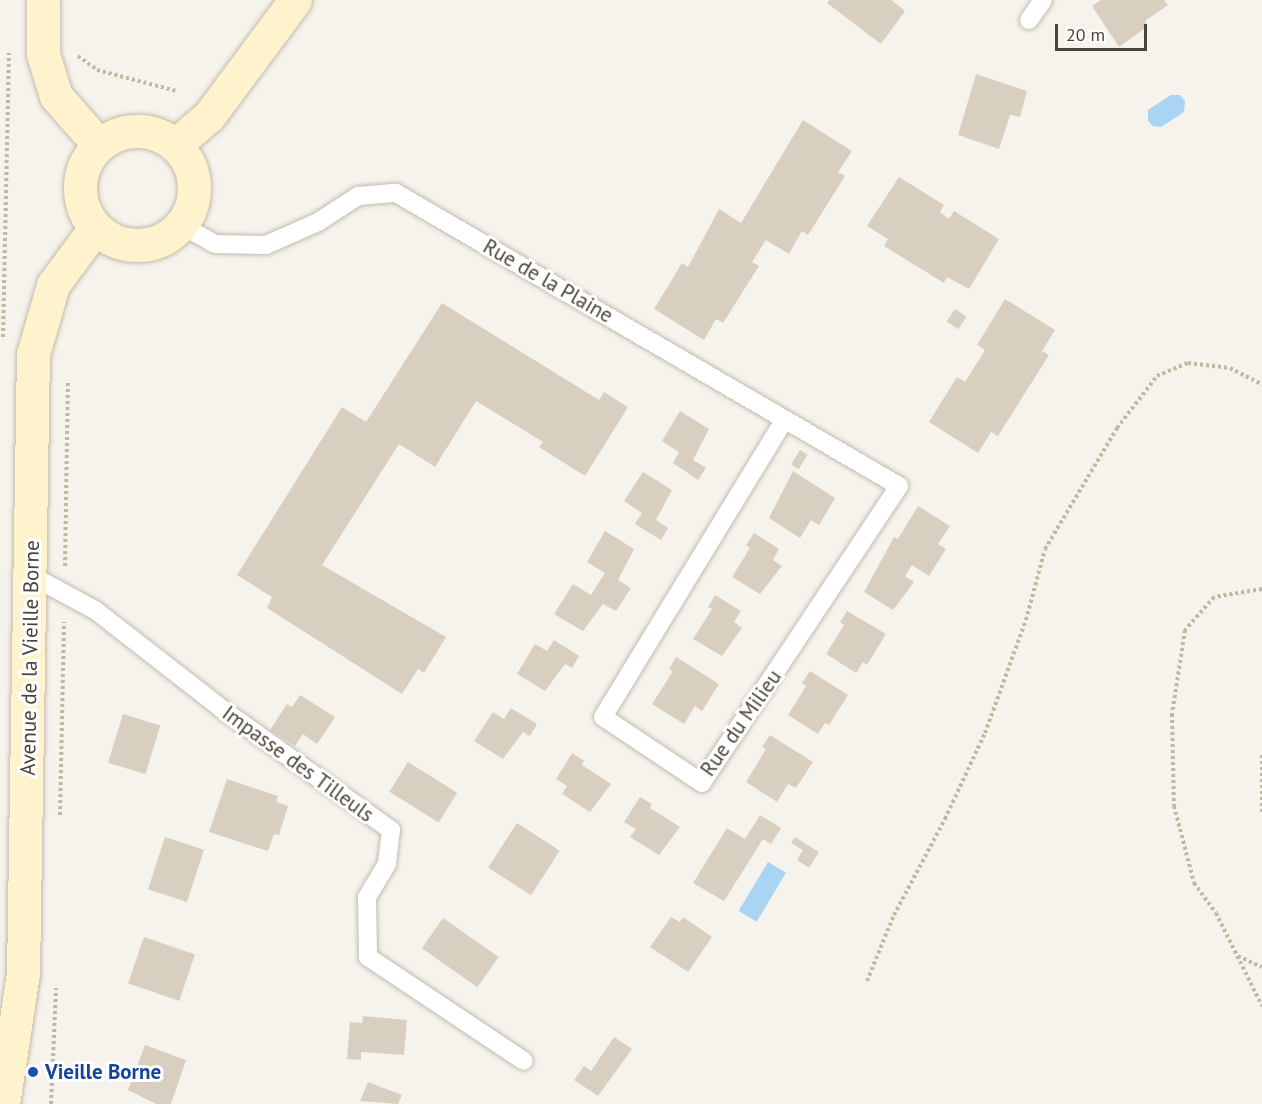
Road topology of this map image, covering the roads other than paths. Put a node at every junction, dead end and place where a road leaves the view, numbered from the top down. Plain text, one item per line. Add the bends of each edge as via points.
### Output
1 (43, 0) edge
2 (296, 0) edge
3 (1043, 0) edge
4 (1029, 20) dead end
5 (99, 145) junction
6 (175, 145) junction
7 (181, 225) junction
8 (95, 228) junction
9 (784, 420) junction
10 (899, 486) joint
11 (32, 576) junction
12 (524, 1061) dead end
13 (3, 1104) edge

1 - 5 main road via 43,54 56,96
2 - 6 main road via 209,116
3 - 4 lane
5 - 6 main road via 128,131 143,131
5 - 8 main road via 89,157 79,188
6 - 7 main road via 186,159 194,192
7 - 8 main road via 153,244 135,246 114,240
7 - 9 lane, Rue de la Plaine via 215,244 266,245 318,222 358,196 396,194
8 - 11 main road, Avenue de la Vieille Borne via 53,285 33,354
9 - 10 lane, Rue de la Plaine
9 - 10 lane, Rue du Milieu via 603,717 702,783
11 - 12 lane, Impasse des Tilleuls via 95,610 222,709 391,830 387,864 367,897 368,957
11 - 13 main road, Avenue de la Vieille Borne via 24,974

